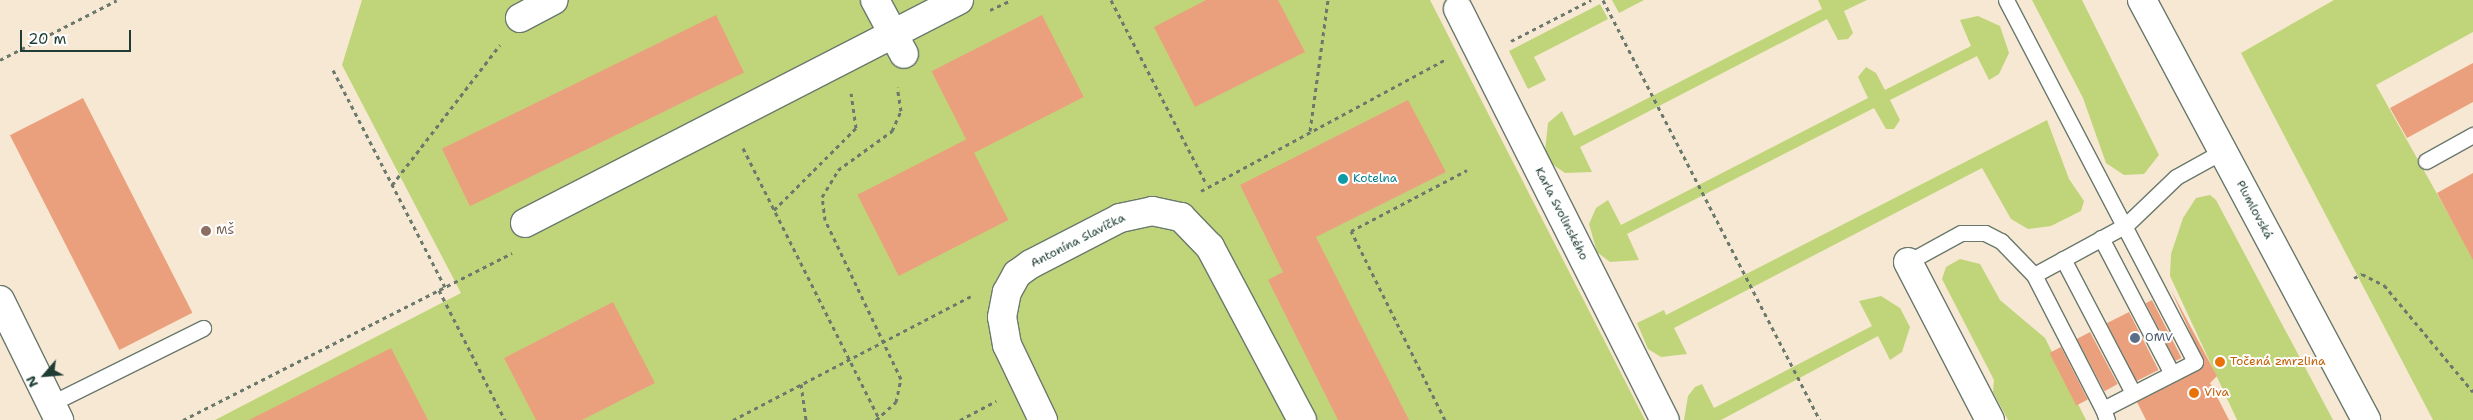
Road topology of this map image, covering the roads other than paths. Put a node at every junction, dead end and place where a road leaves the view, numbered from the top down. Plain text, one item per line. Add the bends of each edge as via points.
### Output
1 (554, 0) edge
2 (875, 0) edge
3 (959, 0) edge
4 (2006, 0) edge
5 (2142, 0) edge
6 (1458, 9) dead end
7 (520, 18) road end
8 (898, 44) junction
9 (2473, 135) edge
10 (2223, 151) junction
11 (2426, 161) dead end
12 (525, 223) dead end
13 (2126, 225) junction
14 (2101, 238) junction
15 (2062, 259) junction
16 (1908, 262) joint
17 (2034, 275) junction
18 (0, 300) edge
19 (203, 328) dead end
20 (2172, 374) junction
21 (2133, 393) junction
22 (54, 412) edge
23 (2105, 415) edge
24 (1043, 420) edge
25 (1302, 420) edge
26 (1665, 420) edge
27 (1990, 420) edge
28 (2366, 420) edge

1 - 7 street
2 - 8 street
3 - 8 street
4 - 13 lane
5 - 10 street, Plumlovská
6 - 26 street, Karla Svolinského
8 - 12 street
9 - 11 lane
10 - 13 lane via 2176,177
10 - 28 street, Plumlovská
13 - 14 lane
13 - 20 lane via 2195,362
14 - 15 lane
14 - 20 lane
15 - 17 lane
15 - 21 lane
16 - 17 lane via 1961,233 1985,233 2001,241
16 - 27 street
17 - 23 lane
18 - 22 street
19 - 22 lane
20 - 21 lane
21 - 23 lane
24 - 25 street, Antonína Slavíčka via 1007,345 1002,317 1006,292 1025,268 1135,212 1167,212 1181,217 1210,247

